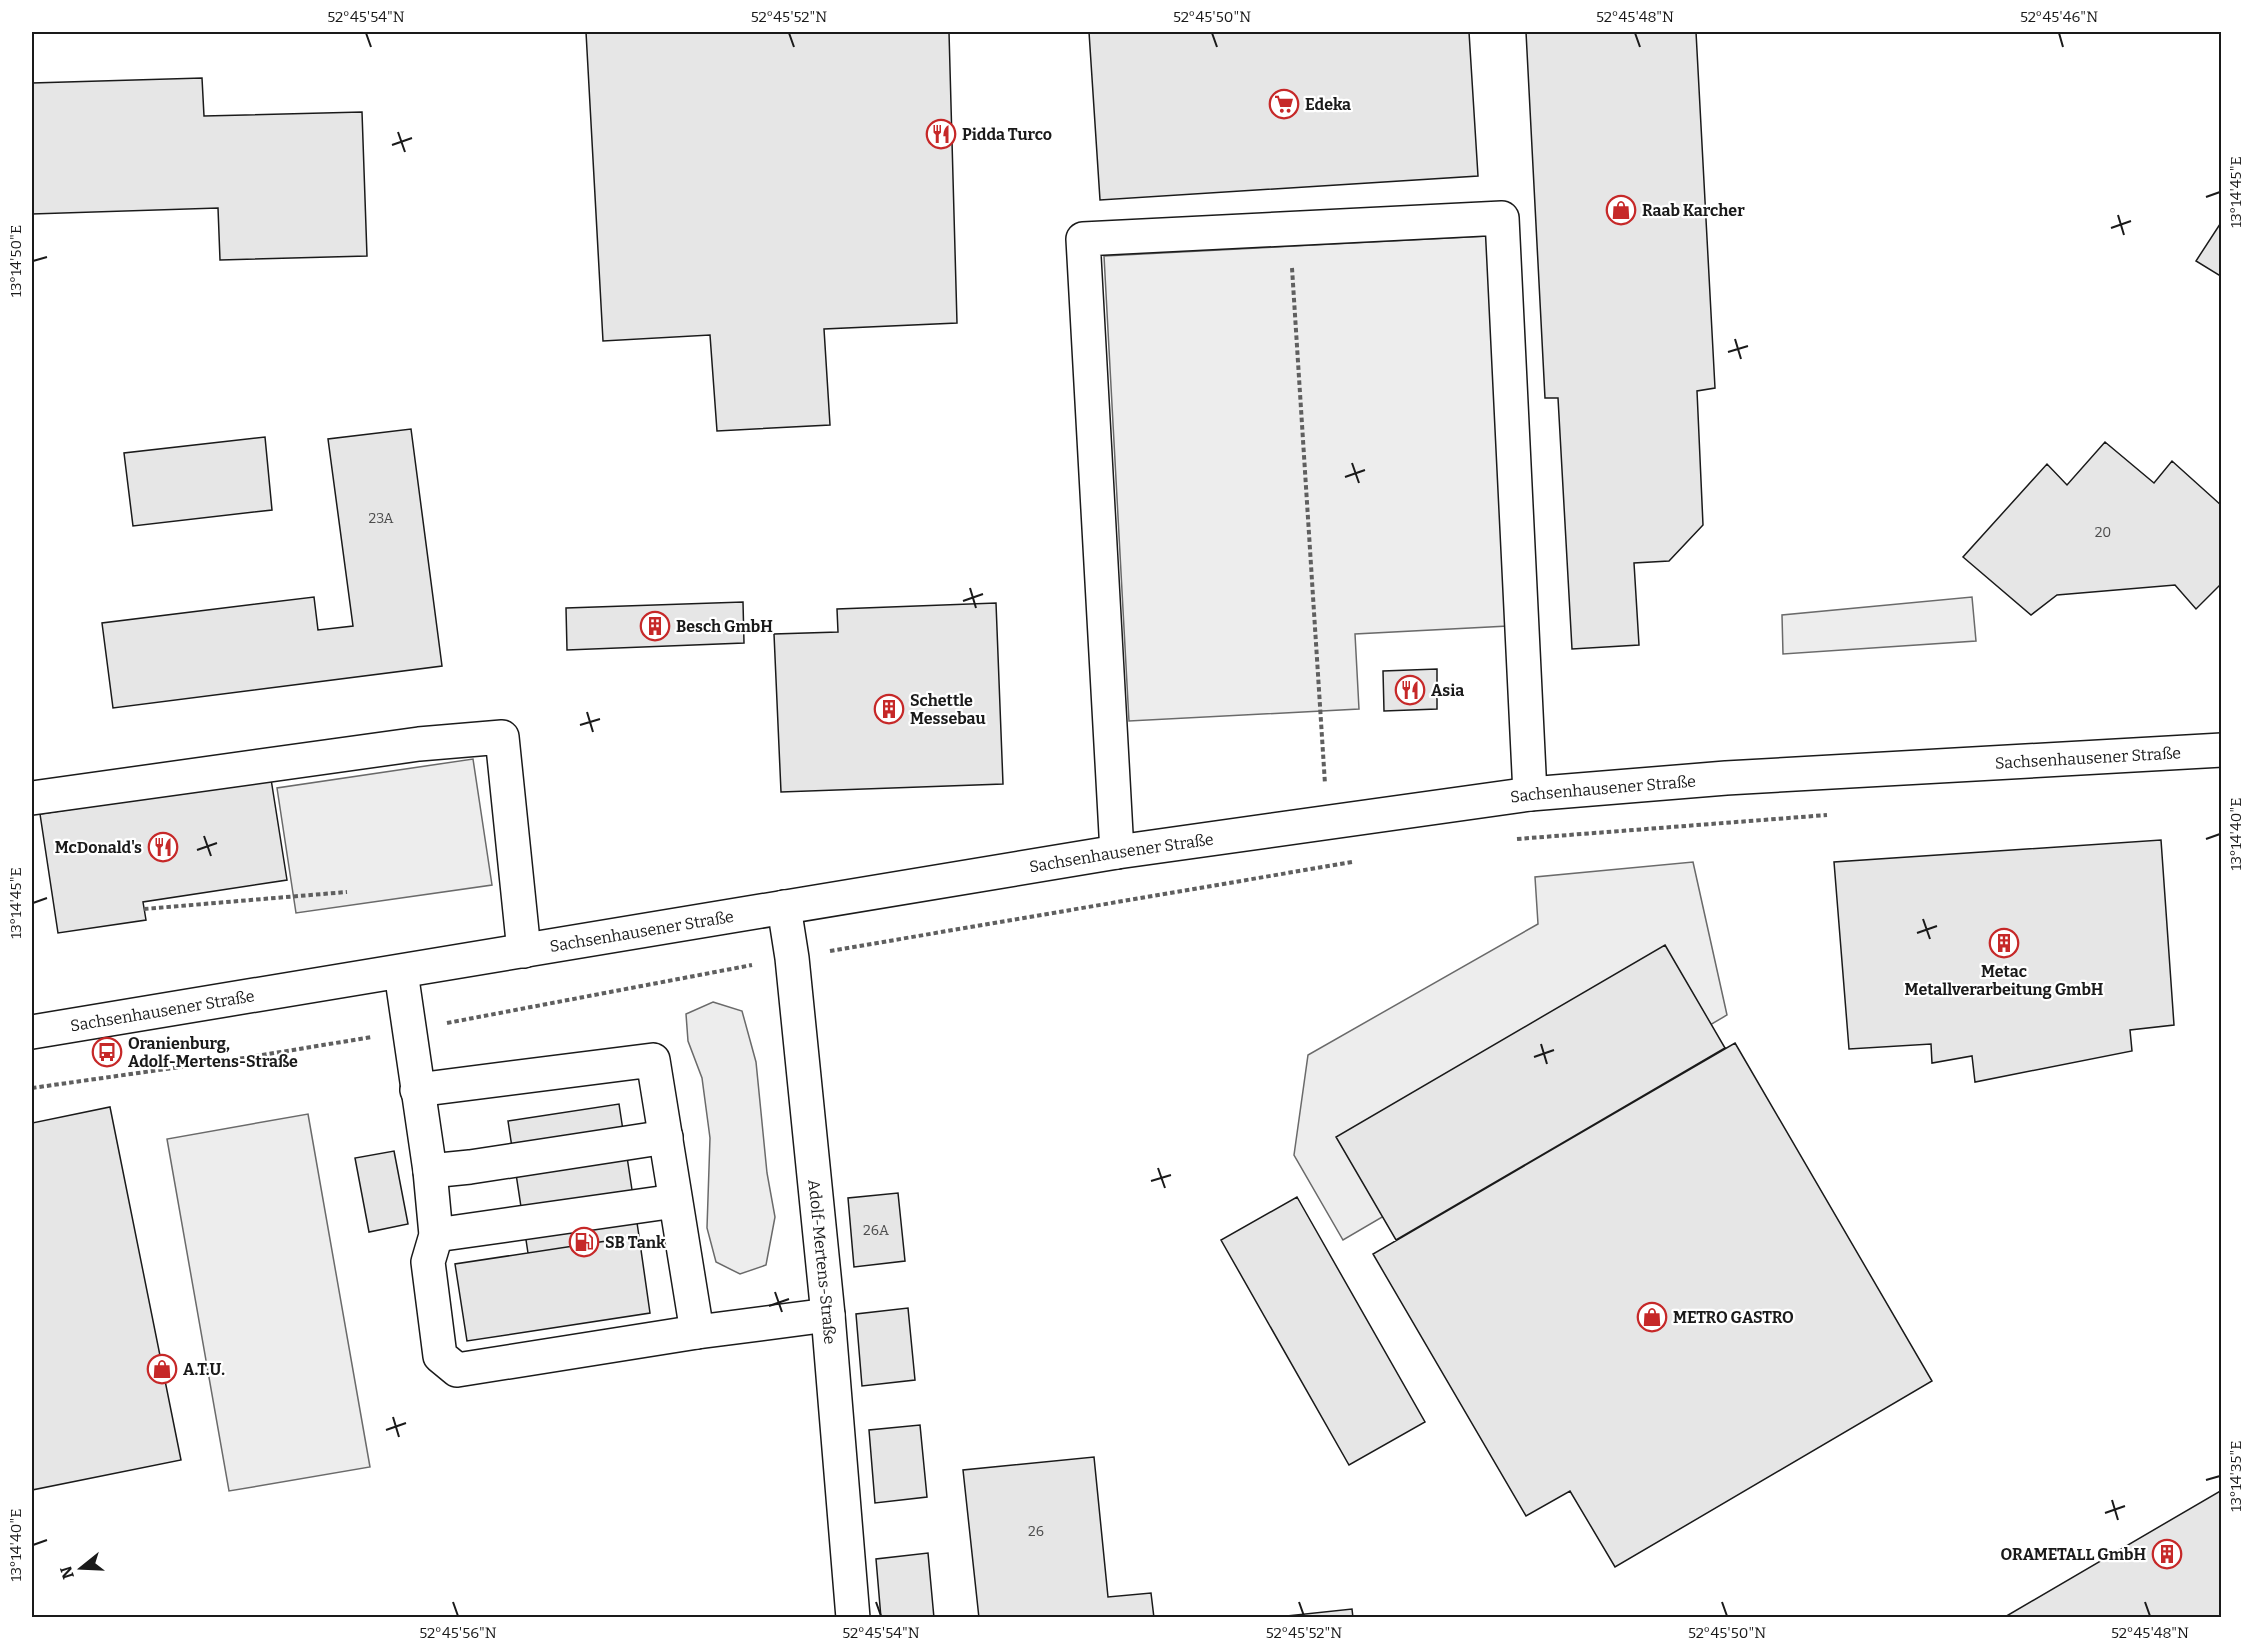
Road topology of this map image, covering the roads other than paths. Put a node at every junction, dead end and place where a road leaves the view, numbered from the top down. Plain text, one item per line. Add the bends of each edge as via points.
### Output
1 (2222, 750) edge
2 (1530, 794) junction
3 (32, 798) edge
4 (1117, 852) junction
5 (784, 907) junction
6 (524, 951) junction
7 (401, 972) junction
8 (32, 1032) edge
9 (417, 1090) junction
10 (666, 1137) junction
11 (430, 1171) junction
12 (675, 1201) junction
13 (436, 1235) junction
14 (828, 1315) junction
15 (697, 1332) junction
16 (853, 1617) edge

1 - 2 main road, Sachsenhausener Straße via 1726,778
2 - 4 main road, Sachsenhausener Straße
2 - 4 main road via 1502,218 1083,238
3 - 6 main road via 419,744 502,737
4 - 5 main road, Sachsenhausener Straße
5 - 6 main road, Sachsenhausener Straße
5 - 14 main road, Adolf-Mertens-Straße
6 - 7 main road, Sachsenhausener Straße
7 - 8 main road, Sachsenhausener Straße
7 - 9 main road
9 - 10 main road via 653,1060
9 - 11 main road
10 - 11 main road
10 - 12 main road
11 - 13 main road
12 - 13 main road
12 - 15 main road
13 - 15 main road via 428,1262 441,1356 457,1370
14 - 15 main road
14 - 16 main road, Adolf-Mertens-Straße

